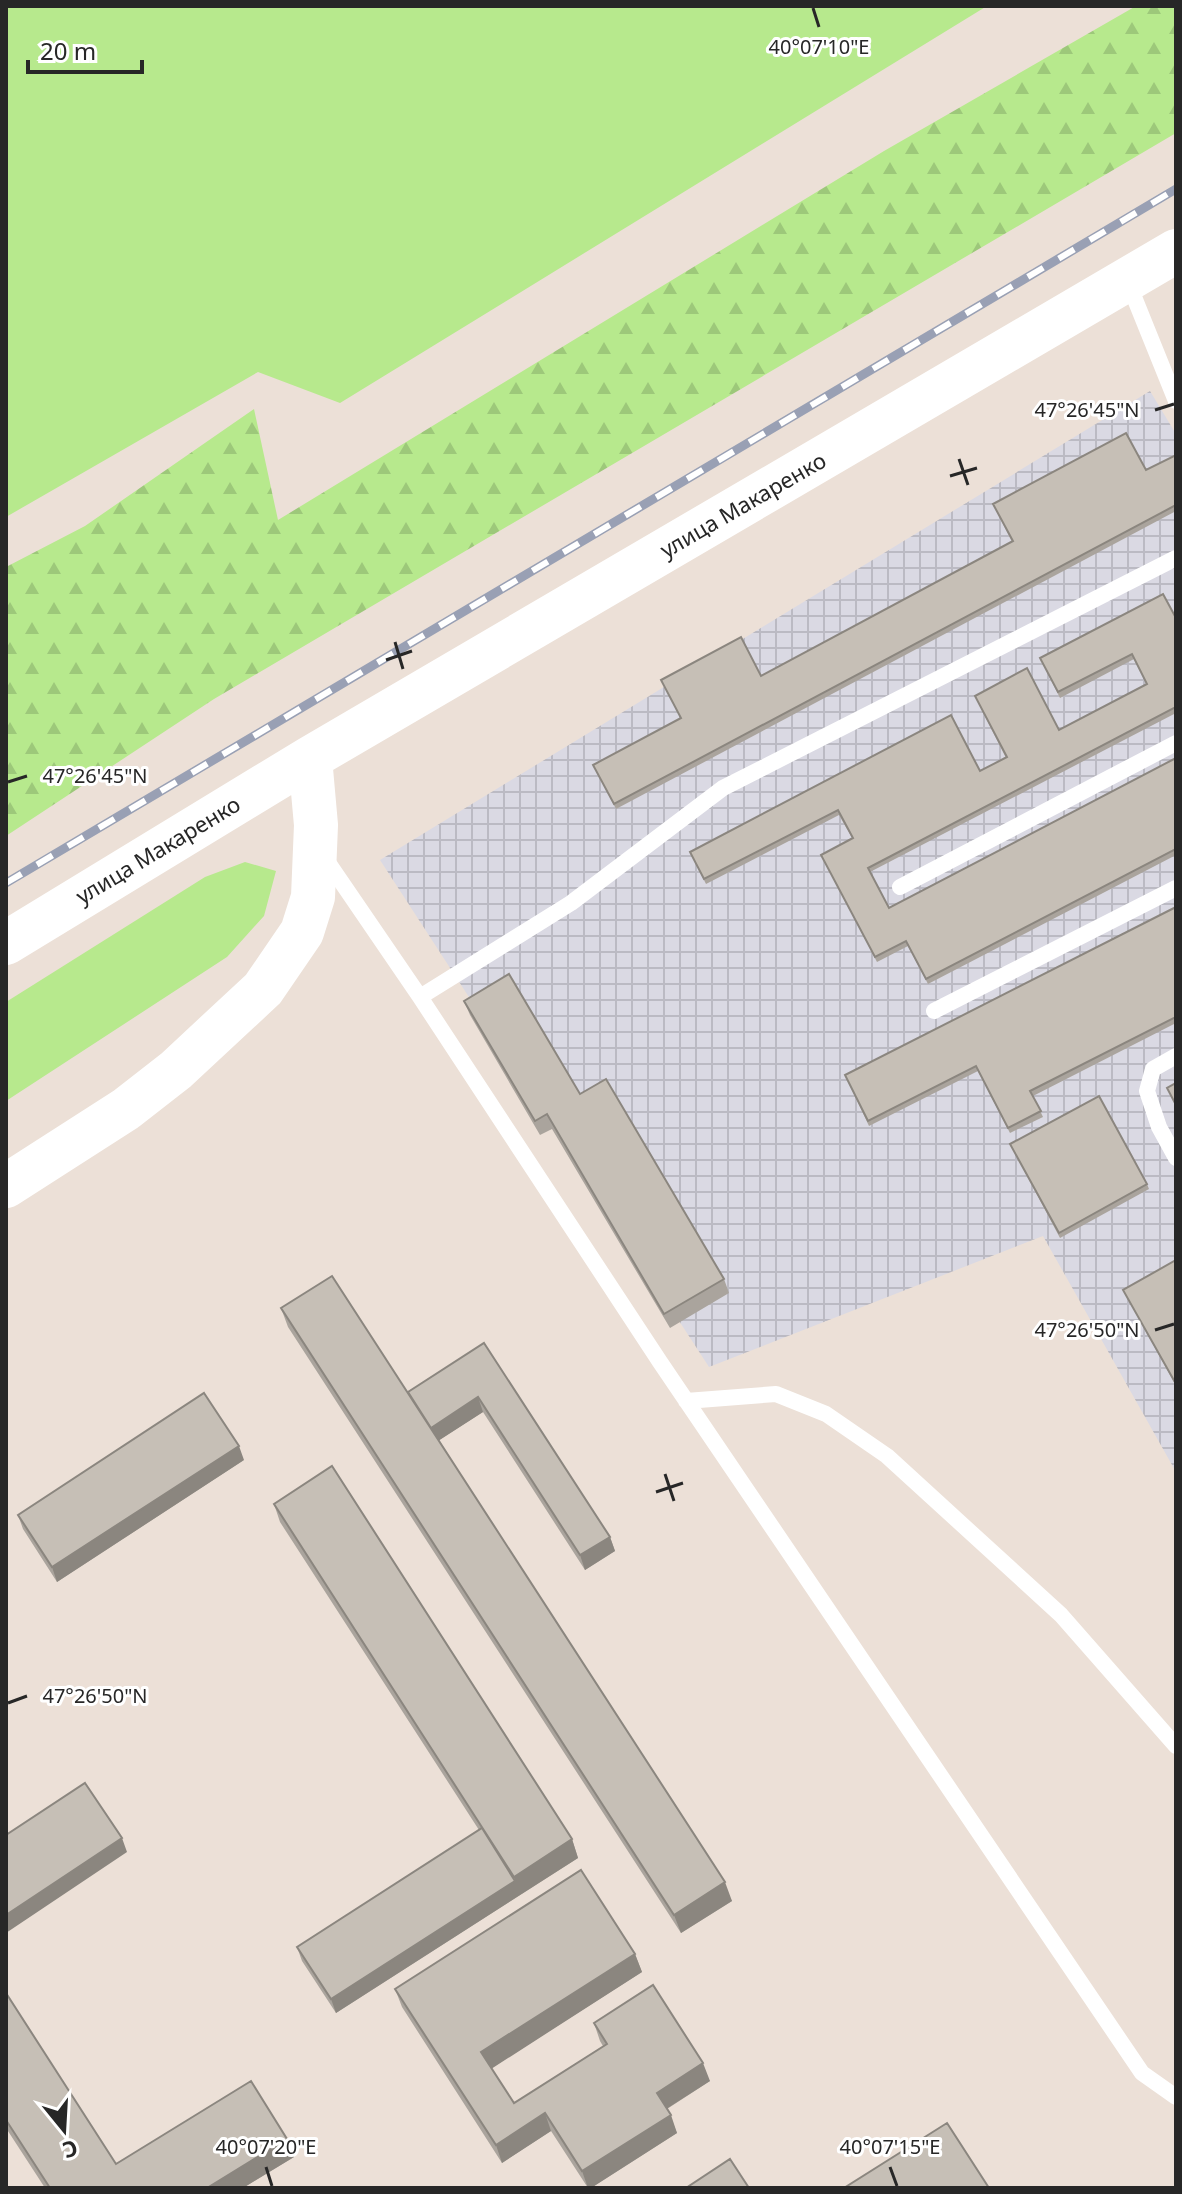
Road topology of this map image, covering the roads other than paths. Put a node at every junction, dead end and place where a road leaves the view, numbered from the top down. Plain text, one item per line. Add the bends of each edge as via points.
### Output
1 (1176, 251) edge
2 (1127, 280) junction
3 (1176, 401) edge
4 (1176, 558) edge
5 (1176, 743) edge
6 (310, 758) junction
7 (316, 847) junction
8 (900, 887) dead end
9 (1176, 888) edge
10 (6, 943) edge
11 (420, 997) junction
12 (934, 1011) dead end
13 (1176, 1056) edge
14 (1176, 1158) edge
15 (6, 1186) edge
16 (686, 1401) junction
17 (1176, 1746) edge
18 (1176, 2097) edge

1 - 2 main road, улица Макаренко
2 - 3 lane
2 - 6 main road, улица Макаренко
4 - 11 lane via 723,788 571,903
5 - 8 lane
6 - 7 main road
6 - 10 main road, улица Макаренко
7 - 11 lane
7 - 15 main road via 313,897 302,932 263,989 176,1070
9 - 12 lane
11 - 16 lane
13 - 14 lane via 1153,1069 1147,1091
16 - 17 lane via 776,1394 826,1414 887,1456 1061,1615
16 - 18 lane via 1142,2073

